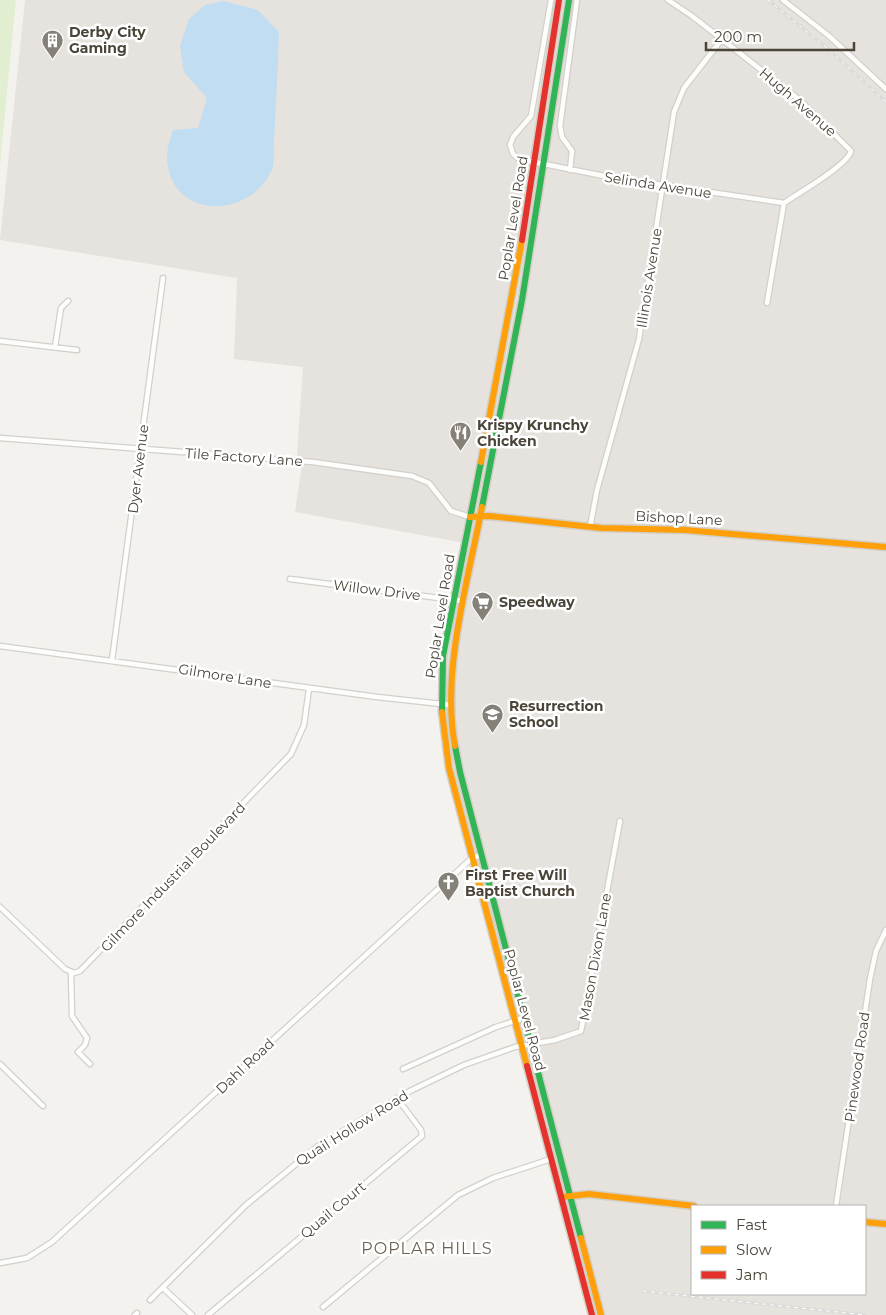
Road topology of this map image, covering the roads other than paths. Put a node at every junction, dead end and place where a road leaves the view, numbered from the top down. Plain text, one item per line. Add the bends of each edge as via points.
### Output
1 (551, 0) edge
2 (559, 0) edge
3 (568, 0) edge
4 (578, 0) edge
5 (668, 0) edge
6 (783, 0) edge
7 (722, 39) junction
8 (886, 89) edge
9 (534, 162) junction
10 (544, 164) junction
11 (570, 170) junction
12 (663, 186) junction
13 (784, 203) junction
14 (163, 278) dead end
15 (68, 301) dead end
16 (767, 303) dead end
17 (0, 341) edge
18 (55, 347) junction
19 (77, 350) dead end
20 (0, 438) edge
21 (140, 450) junction
22 (480, 516) junction
23 (470, 517) junction
24 (590, 527) junction
25 (886, 547) edge
26 (290, 579) dead end
27 (454, 599) junction
28 (463, 601) junction
29 (0, 646) edge
30 (112, 660) junction
31 (309, 688) junction
32 (440, 704) junction
33 (451, 705) junction
34 (620, 821) dead end
35 (482, 855) junction
36 (472, 858) junction
37 (0, 907) edge
38 (886, 930) edge
39 (71, 972) junction
40 (524, 1018) junction
41 (515, 1020) junction
42 (531, 1044) junction
43 (522, 1046) junction
44 (0, 1064) edge
45 (90, 1064) dead end
46 (403, 1069) dead end
47 (397, 1098) junction
48 (43, 1106) dead end
49 (551, 1159) junction
50 (572, 1195) junction
51 (562, 1197) junction
52 (836, 1205) edge
53 (691, 1206) edge
54 (866, 1222) edge
55 (886, 1224) edge
56 (0, 1263) edge
57 (163, 1288) junction
58 (150, 1300) dead end
59 (323, 1307) dead end
60 (192, 1315) edge
61 (208, 1315) edge
62 (592, 1315) edge
63 (601, 1315) edge

1 - 9 street, Selinda Avenue via 531,116 517,131 510,145 519,159
2 - 9 main road, Poplar Level Road
3 - 10 main road, Poplar Level Road
4 - 11 street via 560,126 562,137 572,151
5 - 7 street, Hugh Avenue
6 - 8 street via 829,36
7 - 12 street, Illinois Avenue via 677,102
7 - 13 street, Hugh Avenue via 813,112 846,143 851,153
9 - 10 street, Selinda Avenue
9 - 23 main road, Poplar Level Road via 513,298
10 - 11 street, Selinda Avenue
10 - 22 main road, Poplar Level Road via 523,298
11 - 12 street, Selinda Avenue
12 - 13 street, Selinda Avenue
12 - 24 street, Illinois Avenue via 639,339 596,490
13 - 16 street
14 - 21 street, Dyer Avenue
15 - 18 street via 61,308
17 - 18 street
18 - 19 street
20 - 21 street, Tile Factory Lane
21 - 23 street, Tile Factory Lane via 313,462 412,476 430,483 451,511
21 - 30 street, Dyer Avenue
22 - 23 main road, Bishop Lane
22 - 24 main road, Bishop Lane
22 - 28 main road, Poplar Level Road
23 - 27 main road, Poplar Level Road
24 - 25 main road, Bishop Lane via 685,530
26 - 27 street, Willow Drive
27 - 28 street, Willow Drive
27 - 32 main road, Poplar Level Road via 443,656
28 - 33 main road, Poplar Level Road via 453,661
29 - 30 street, Gilmore Lane
30 - 31 street, Gilmore Lane
31 - 32 street, Gilmore Lane
31 - 39 street, Gilmore Industrial Boulevard via 304,725 286,760 94,958 80,971
32 - 33 street, Gilmore Lane
32 - 36 main road, Poplar Level Road via 449,768
33 - 35 main road, Poplar Level Road via 455,748
34 - 42 street, Mason Dixon Lane via 583,1028 574,1035
35 - 36 street, Dahl Road
35 - 40 main road, Poplar Level Road
36 - 41 main road, Poplar Level Road
36 - 56 street, Dahl Road via 52,1242 27,1258
37 - 39 street
38 - 52 street, Pinewood Road via 876,951 870,979
39 - 45 street via 71,1010 74,1021 87,1038 78,1052
40 - 41 street
40 - 42 main road, Poplar Level Road
41 - 43 main road, Poplar Level Road
41 - 46 street
42 - 43 street, Mason Dixon Lane
42 - 50 main road, Poplar Level Road
43 - 47 street, Quail Hollow Road via 475,1060
43 - 49 main road, Poplar Level Road
44 - 48 street
47 - 57 street, Quail Hollow Road via 297,1161 225,1224
47 - 61 street, Quail Court via 422,1136
49 - 51 main road, Poplar Level Road
49 - 59 street via 493,1178 458,1195
50 - 51 main road
50 - 53 main road via 614,1196
50 - 63 main road, Poplar Level Road
51 - 62 main road, Poplar Level Road
54 - 55 main road
57 - 58 street, Quail Hollow Road
57 - 60 street

